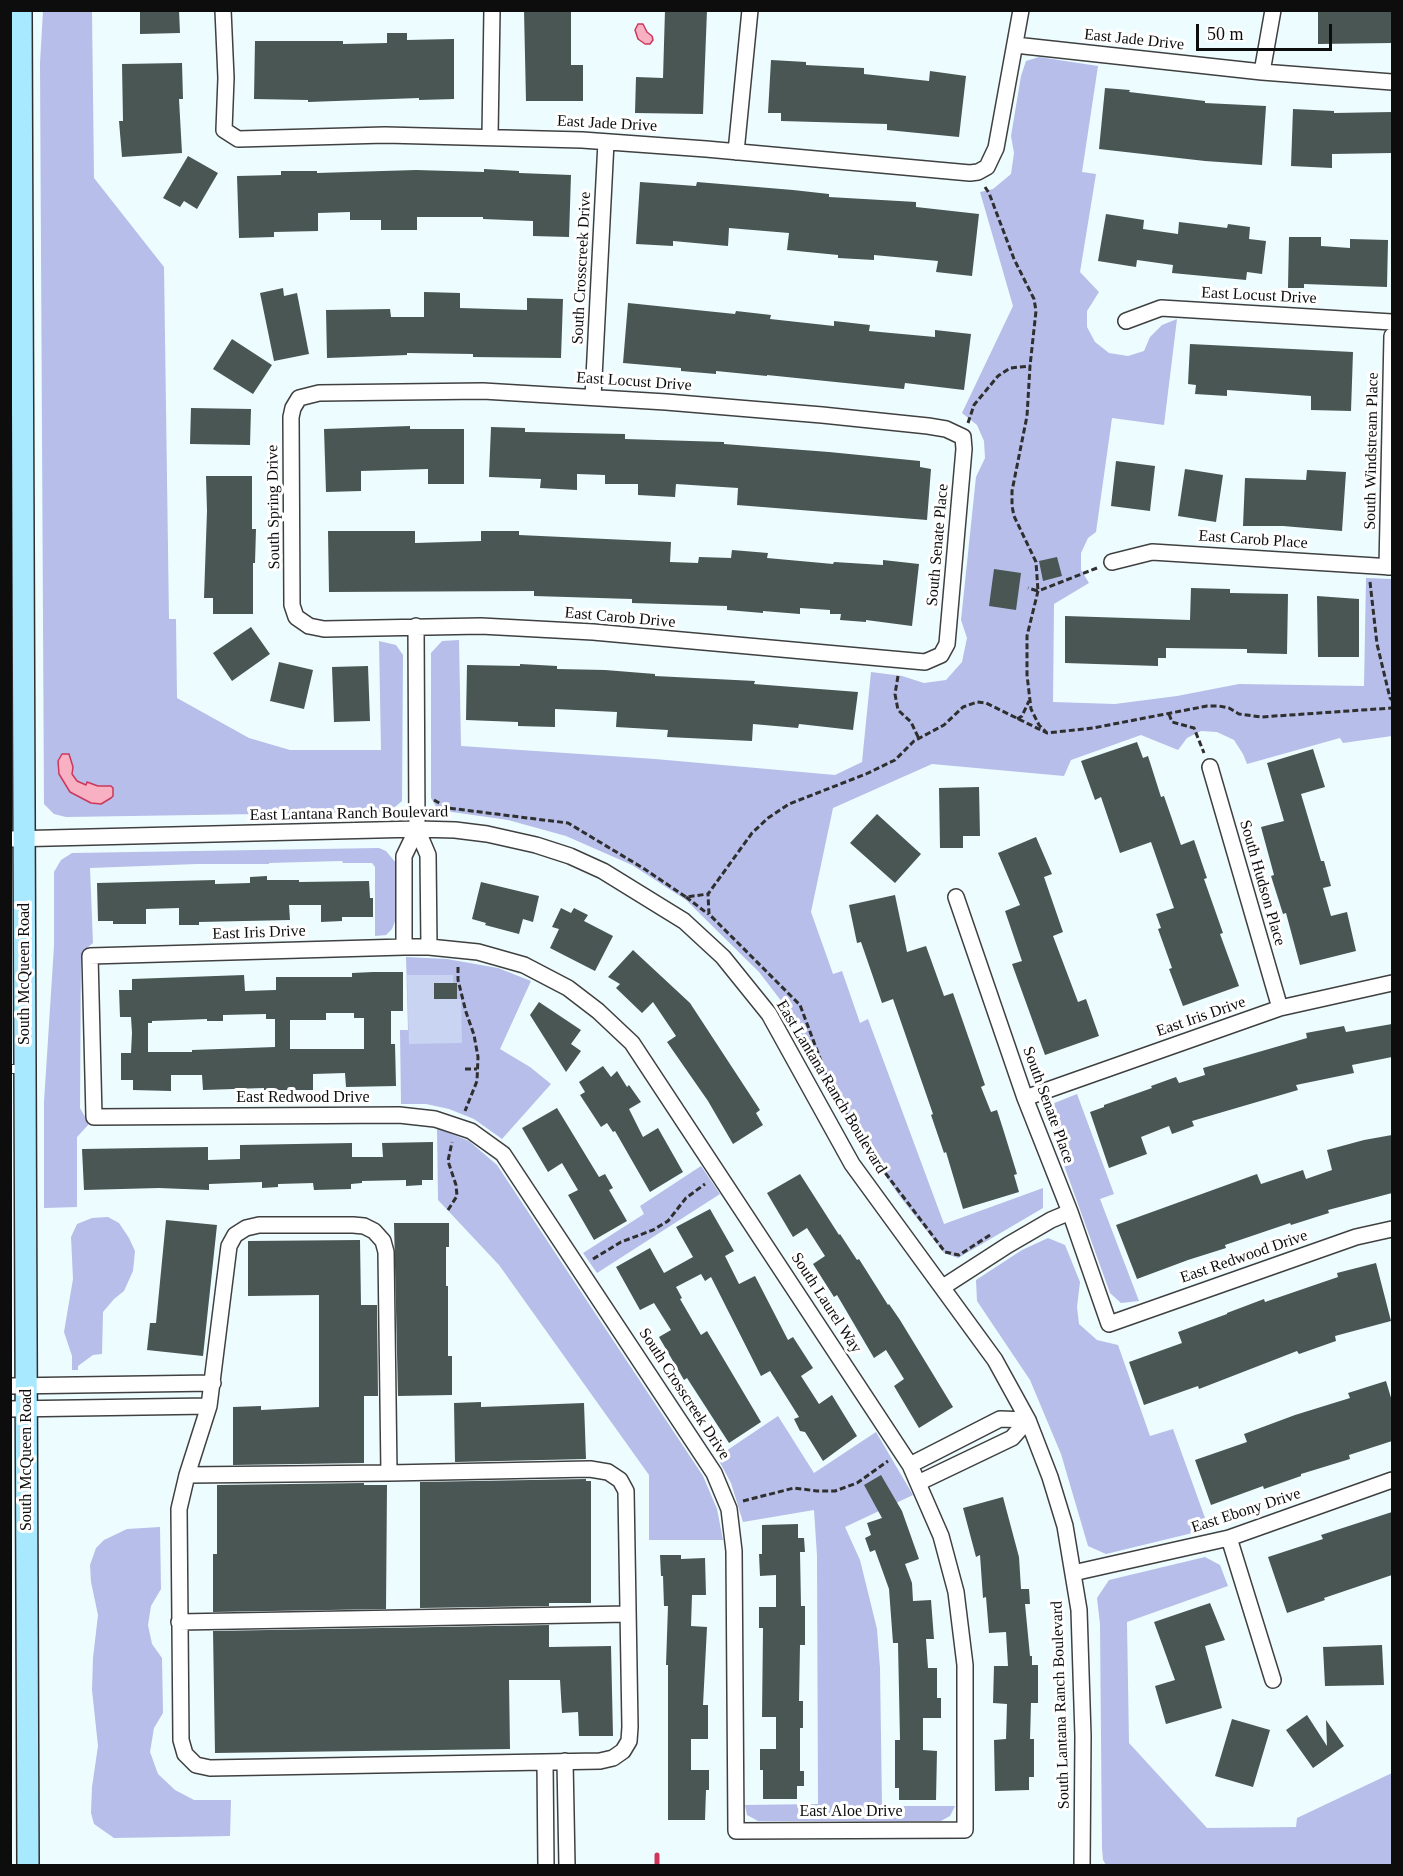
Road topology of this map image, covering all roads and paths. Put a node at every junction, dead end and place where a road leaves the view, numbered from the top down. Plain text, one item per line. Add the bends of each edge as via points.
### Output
1 (21, 10) edge
2 (224, 10) edge
3 (492, 10) edge
4 (750, 10) edge
5 (1021, 10) edge
6 (1273, 10) edge
7 (1015, 45) junction
8 (1262, 72) junction
9 (1392, 82) edge
10 (490, 136) junction
11 (606, 142) junction
12 (736, 152) junction
13 (980, 170) junction
14 (1126, 321) dead end
15 (1392, 322) edge
16 (1392, 336) edge
17 (1030, 366) junction
18 (593, 397) junction
19 (299, 398) joint
20 (963, 437) junction
21 (1112, 562) joint
22 (1383, 566) edge
23 (1028, 588) dead end
24 (1038, 591) junction
25 (296, 617) joint
26 (416, 626) junction
27 (941, 655) joint
28 (900, 659) junction
29 (1030, 699) junction
30 (1392, 700) edge
31 (1392, 708) edge
32 (1168, 714) junction
33 (1017, 719) junction
34 (1047, 733) junction
35 (919, 738) junction
36 (1210, 767) joint
37 (417, 829) junction
38 (18, 838) edge
39 (686, 897) dead end
40 (956, 897) dead end
41 (709, 914) junction
42 (404, 947) junction
43 (429, 947) junction
44 (459, 950) junction
45 (1392, 983) edge
46 (1280, 1008) junction
47 (18, 1069) edge
48 (465, 1069) dead end
49 (477, 1069) junction
50 (1025, 1098) junction
51 (94, 1117) joint
52 (458, 1127) junction
53 (503, 1154) joint
54 (719, 1174) junction
55 (448, 1210) dead end
56 (1070, 1212) junction
57 (1392, 1229) edge
58 (994, 1233) dead end
59 (578, 1268) junction
60 (943, 1287) junction
61 (1109, 1324) joint
62 (213, 1383) junction
63 (128, 1384) junction
64 (19, 1386) edge
65 (209, 1406) junction
66 (128, 1407) junction
67 (19, 1409) edge
68 (1028, 1420) junction
69 (906, 1459) junction
70 (388, 1473) junction
71 (186, 1475) junction
72 (1392, 1480) edge
73 (918, 1483) junction
74 (727, 1505) junction
75 (1229, 1539) junction
76 (1073, 1573) junction
77 (628, 1614) junction
78 (179, 1622) junction
79 (1273, 1680) dead end
80 (565, 1761) junction
81 (545, 1762) junction
82 (965, 1830) joint
83 (736, 1831) joint
84 (546, 1832) junction
85 (566, 1832) junction
86 (28, 1866) edge
87 (546, 1866) edge
88 (567, 1866) edge
89 (1082, 1866) edge

1 - 38 main road, South McQueen Road
2 - 10 street, East Jade Drive via 224,130 241,139
3 - 10 street
4 - 12 street
5 - 7 street
6 - 8 street
7 - 8 street, East Jade Drive
7 - 13 street via 996,148
8 - 9 street, East Jade Drive
10 - 11 street, East Jade Drive
11 - 12 street, East Jade Drive
11 - 18 street, South Crosscreek Drive
12 - 13 street, East Jade Drive
13 - 17 path via 1034,299
14 - 15 street, East Locust Drive via 1161,308
16 - 22 street, South Windstream Place
17 - 20 path via 1010,368 998,376 974,405
17 - 24 path via 1027,416 1012,506 1036,562
18 - 19 street, East Locust Drive via 483,391 319,393
18 - 20 street, East Locust Drive via 928,426
19 - 25 street, South Spring Drive via 291,417 292,605
20 - 27 street, South Senate Place via 947,645
21 - 22 street, East Carob Place via 1152,552
21 - 24 path
22 - 30 path via 1370,582 1377,644
23 - 24 path
24 - 29 path via 1027,643
25 - 26 street, East Carob Drive via 309,626 324,629
26 - 28 street, East Carob Drive via 593,632
26 - 37 street
27 - 28 street, East Carob Drive via 925,662
28 - 35 path via 896,703
29 - 33 path
29 - 34 path via 1039,725
31 - 32 path via 1262,717 1207,706
32 - 34 path
32 - 36 path via 1172,722 1194,728
33 - 34 path
33 - 35 path via 977,702 963,707 944,725
35 - 41 path via 895,760 789,804 768,818 752,833 708,894
36 - 46 street, South Hudson Place
37 - 38 street, East Lantana Ranch Boulevard
37 - 42 street via 404,856
37 - 43 street via 428,855
37 - 60 street, East Lantana Ranch Boulevard via 487,834 570,856 603,871 684,921 723,957 769,1014 852,1164
38 - 47 main road, South McQueen Road
39 - 41 path
40 - 50 street, South Senate Place
41 - 58 path via 800,1005 826,1077 842,1107 880,1166 945,1252 959,1255
42 - 43 street, East Iris Drive
42 - 51 street, East Iris Drive via 90,956
43 - 44 street, South Laurel Way
44 - 49 path via 458,980 474,1035
44 - 54 street, South Laurel Way via 524,965 568,988 598,1011 632,1043
45 - 46 street, East Iris Drive
46 - 50 street, East Iris Drive
47 - 64 main road, South McQueen Road
48 - 49 path
49 - 52 path via 477,1081
50 - 56 street, South Senate Place
51 - 52 street, East Redwood Drive via 399,1115 435,1119
52 - 53 street, East Redwood Drive via 471,1131
52 - 55 path via 448,1161 457,1196
53 - 59 street, South Crosscreek Drive
54 - 59 path via 686,1198 668,1221 621,1242
54 - 69 street, South Laurel Way
56 - 60 street via 1008,1245
56 - 61 street, South Senate Place
57 - 61 street, East Redwood Drive via 1356,1237
59 - 74 street, South Crosscreek Drive via 714,1473
60 - 68 street, South Lantana Ranch Boulevard via 995,1359
62 - 63 street
62 - 65 street
62 - 70 street via 229,1246 235,1235 259,1226 353,1224 374,1231 386,1252
63 - 64 street
63 - 66 street
64 - 67 main road, South McQueen Road
65 - 66 street
65 - 71 street
66 - 67 street
67 - 86 main road, South McQueen Road
68 - 69 street via 1000,1419
68 - 73 street via 1012,1438
68 - 76 street, South Lantana Ranch Boulevard via 1062,1516
69 - 73 street, South Laurel Way
69 - 74 path via 876,1468 857,1483 835,1491 794,1488
70 - 71 street
70 - 77 street via 590,1469 608,1472 620,1480 626,1491
71 - 78 street via 178,1529
72 - 75 street, East Ebony Drive
73 - 82 street, South Laurel Way via 941,1536 956,1592 965,1665
74 - 83 street, South Crosscreek Drive via 734,1551
75 - 76 street, East Ebony Drive
75 - 79 street
76 - 89 street, South Lantana Ranch Boulevard via 1079,1610 1083,1736
77 - 78 street
77 - 80 street via 629,1741 613,1758
78 - 81 street via 182,1740 186,1754 196,1765 210,1768
80 - 81 street
80 - 85 street
81 - 84 street
82 - 83 street, East Aloe Drive
84 - 85 street
84 - 87 street
85 - 88 street

